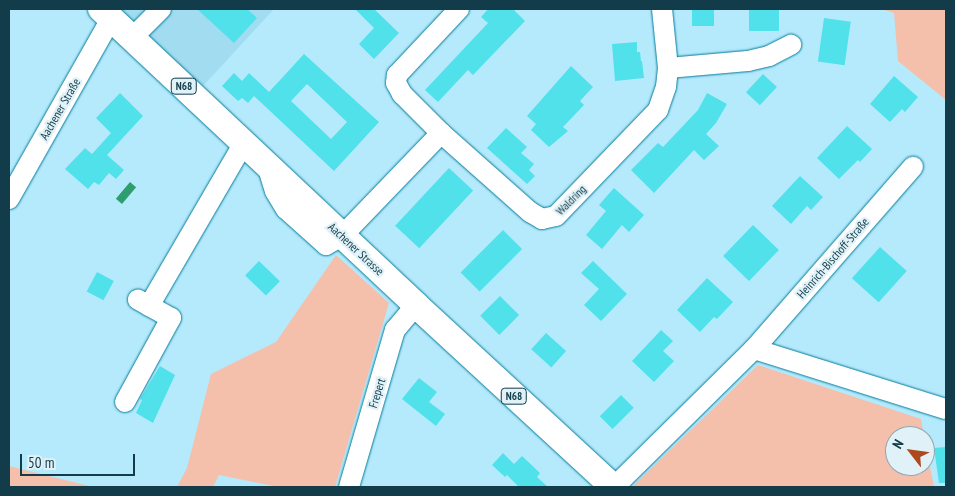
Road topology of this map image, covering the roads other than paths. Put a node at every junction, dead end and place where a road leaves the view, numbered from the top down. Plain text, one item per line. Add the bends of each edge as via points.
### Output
1 (161, 9) edge
2 (459, 9) edge
3 (662, 9) edge
4 (106, 14) edge
5 (132, 38) junction
6 (791, 45) dead end
7 (668, 68) junction
8 (440, 133) junction
9 (244, 143) junction
10 (913, 167) dead end
11 (9, 199) edge
12 (342, 236) junction
13 (416, 305) junction
14 (754, 349) junction
15 (125, 402) dead end
16 (946, 409) edge
17 (349, 487) edge
18 (614, 487) edge

1 - 5 street
2 - 8 street, Waldring via 397,75 396,84 402,94
3 - 7 street, Waldring
4 - 5 main road, Aachener Strasse / N68
4 - 11 street, Aachener Straße
5 - 9 main road, Aachener Strasse / N68
6 - 7 street via 769,56 748,61
7 - 8 street, Waldring via 658,110 556,216 542,219 530,212
8 - 12 street
9 - 12 main road, Aachener Strasse / N68
9 - 15 street via 143,303 171,318
10 - 14 street, Heinrich-Bischoff-Straße
12 - 13 main road, Aachener Strasse / N68
13 - 17 street, Frepert via 395,330
13 - 18 main road, Aachener Strasse / N68
14 - 16 street
14 - 18 street, Heinrich-Bischoff-Straße

